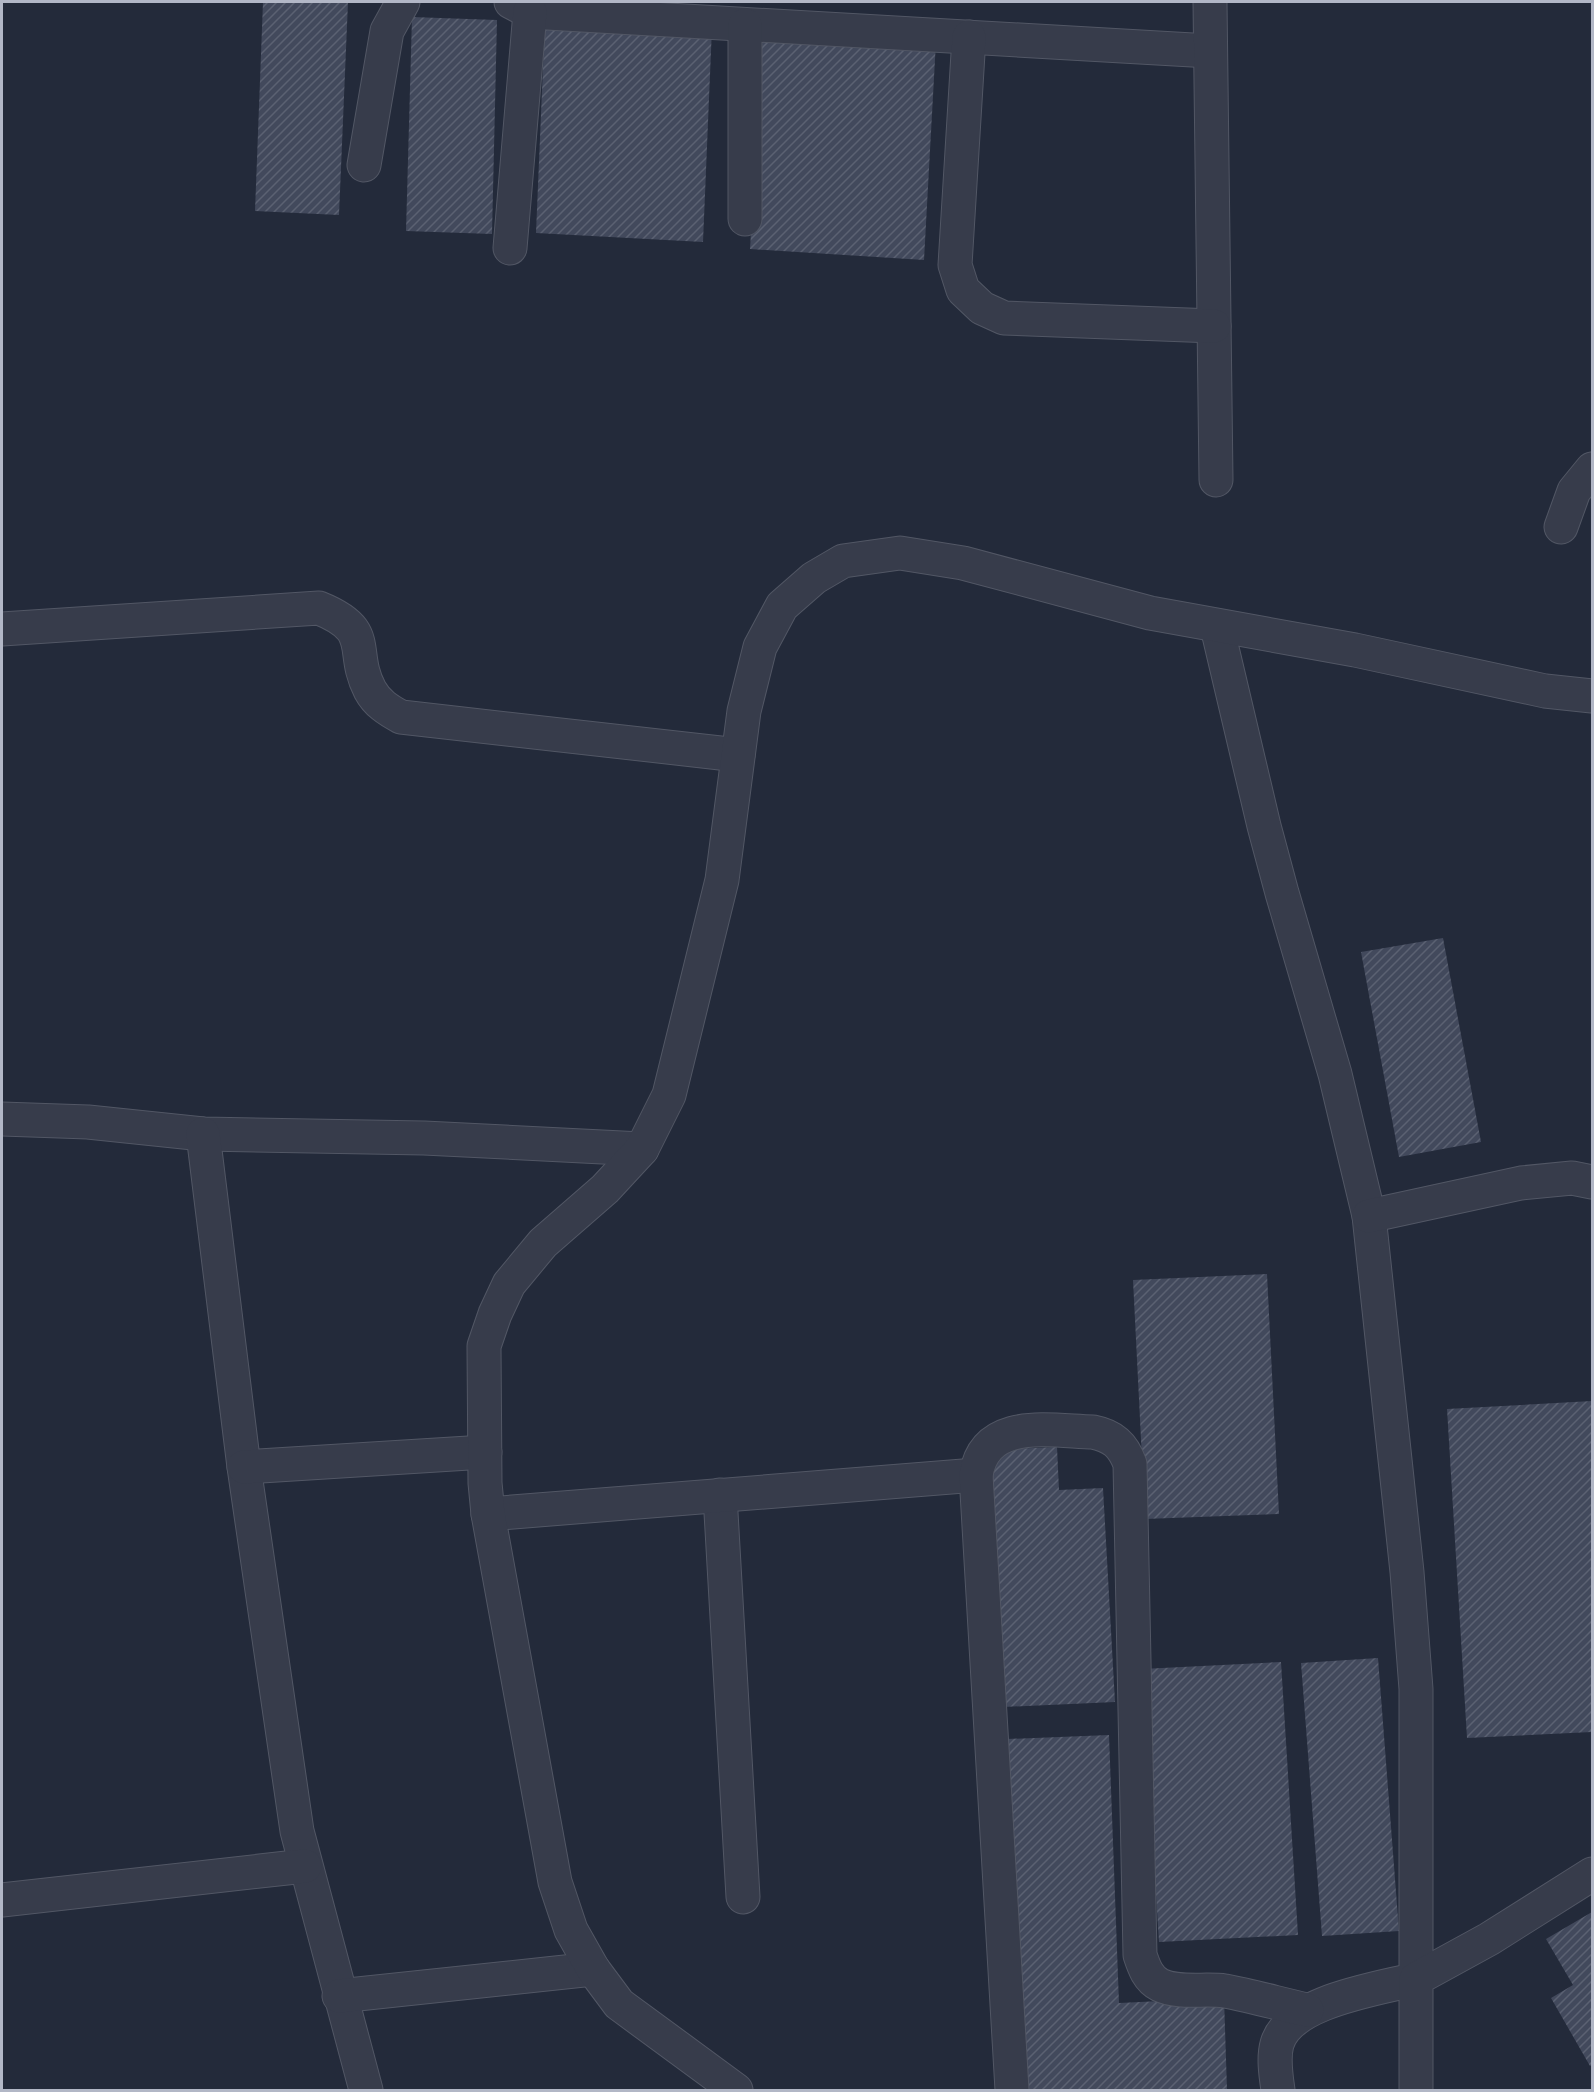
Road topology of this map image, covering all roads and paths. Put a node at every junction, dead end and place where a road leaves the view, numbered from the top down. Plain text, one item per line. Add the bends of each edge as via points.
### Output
1 (403, 2) edge
2 (1210, 2) edge
3 (521, 7) edge
4 (745, 25) junction
5 (969, 37) junction
6 (1210, 51) junction
7 (364, 165) dead end
8 (745, 219) dead end
9 (510, 248) dead end
10 (1214, 326) junction
11 (1593, 469) edge
12 (1216, 480) dead end
13 (1561, 527) dead end
14 (1217, 627) junction
15 (2, 629) edge
16 (1593, 696) edge
17 (738, 754) junction
18 (2, 1119) edge
19 (202, 1134) junction
20 (642, 1149) junction
21 (1593, 1182) edge
22 (1369, 1216) junction
23 (485, 1452) junction
24 (244, 1467) junction
25 (976, 1475) junction
26 (720, 1494) junction
27 (488, 1514) junction
28 (305, 1866) junction
29 (1593, 1874) edge
30 (743, 1897) dead end
31 (2, 1900) edge
32 (593, 1969) junction
33 (1416, 1979) junction
34 (339, 1996) junction
35 (1307, 2010) junction
36 (366, 2091) edge
37 (736, 2091) edge
38 (1012, 2091) edge
39 (1278, 2091) edge
40 (1416, 2091) edge

1 - 7 street via 387,31
2 - 6 street
3 - 4 street
3 - 9 street
4 - 5 street
4 - 8 street
5 - 6 street
5 - 10 street via 955,265 963,290 982,308 1004,318
6 - 10 street
10 - 12 street
11 - 13 street via 1574,491
14 - 16 street via 1355,650 1545,691
14 - 17 street via 1150,614 963,563 900,553 843,561 814,578 782,606 760,647
14 - 22 street via 1267,837 1335,1074
15 - 17 street via 319,608 349,625 359,642 369,689 382,706 401,717
17 - 20 street via 722,880 694,999 669,1095
18 - 19 street via 88,1122
19 - 20 street via 424,1138
19 - 24 street
20 - 23 street via 605,1189 543,1243 509,1284 484,1346
21 - 22 street via 1572,1178 1521,1183
22 - 33 street via 1416,1689
23 - 24 street
23 - 27 street
24 - 28 street via 286,1766
25 - 26 street
25 - 35 street via 978,1459 992,1443 1025,1430 1104,1434 1117,1441 1125,1452 1130,1464 1140,1955 1151,1979 1161,1986 1223,1991
25 - 38 street
26 - 27 street
26 - 30 street
27 - 32 street via 555,1882 571,1930
28 - 31 street
28 - 34 street
29 - 33 street
32 - 34 street
32 - 37 street via 619,2004
33 - 35 street
33 - 40 street
34 - 36 street
35 - 39 street via 1292,2020 1277,2044

